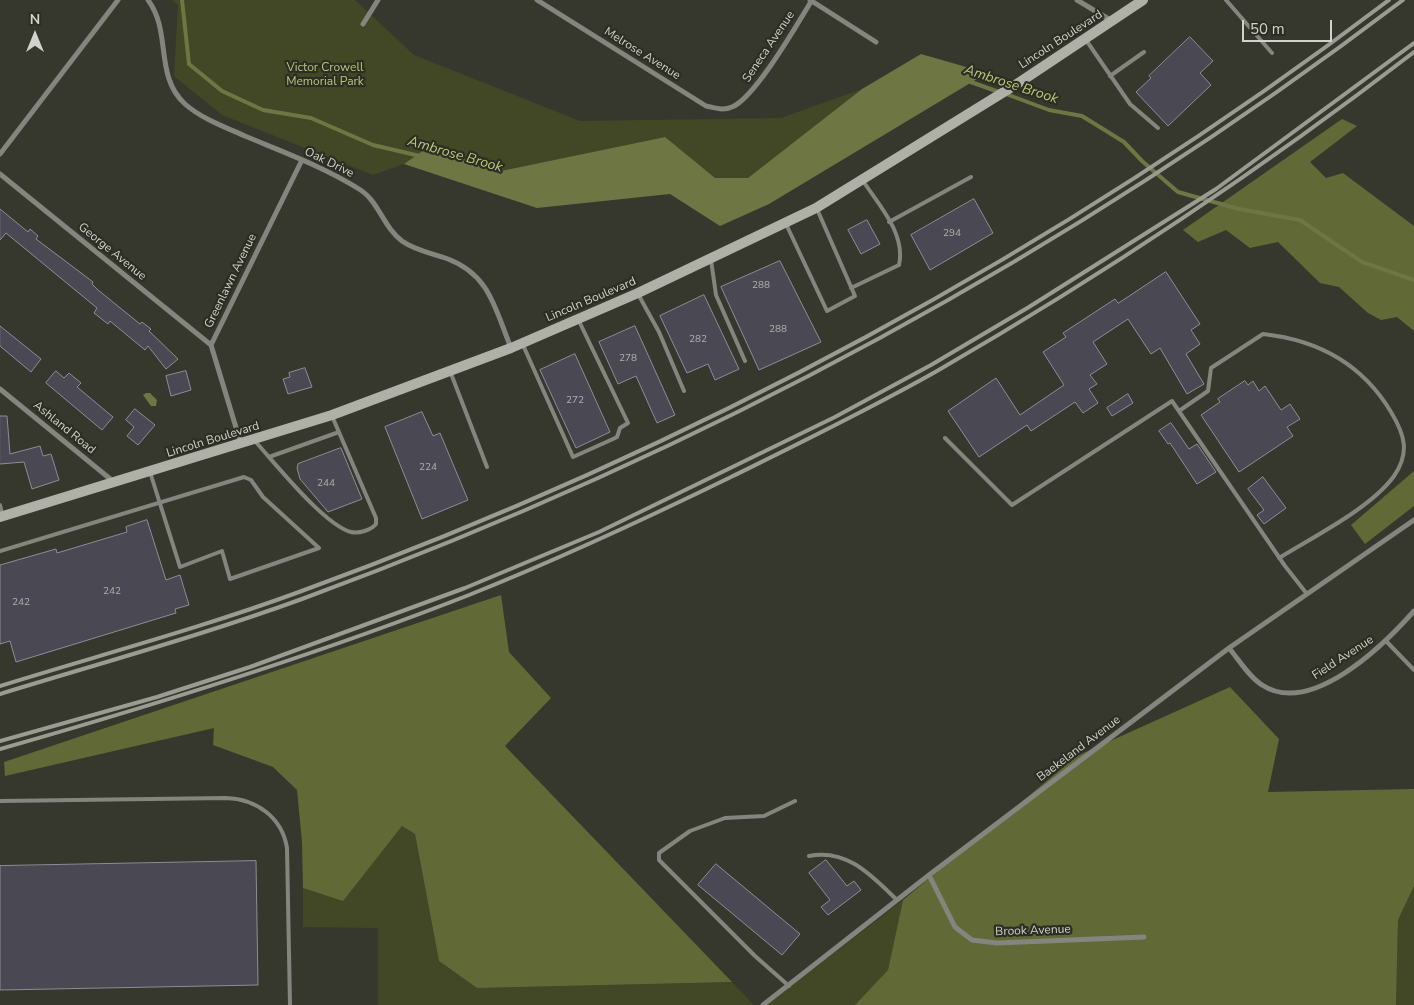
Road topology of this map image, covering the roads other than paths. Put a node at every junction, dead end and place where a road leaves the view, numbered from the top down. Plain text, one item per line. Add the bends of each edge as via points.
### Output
1 (118, 0) edge
2 (148, 0) edge
3 (378, 0) edge
4 (537, 0) edge
5 (811, 0) edge
6 (1077, 0) edge
7 (1143, 0) edge
8 (1226, 0) edge
9 (1112, 21) junction
10 (363, 24) dead end
11 (1086, 40) junction
12 (876, 42) dead end
13 (1144, 52) dead end
14 (1272, 53) dead end
15 (1110, 76) junction
16 (739, 103) joint
17 (1158, 128) dead end
18 (0, 154) edge
19 (302, 160) junction
20 (0, 174) edge
21 (971, 177) dead end
22 (863, 180) junction
23 (816, 208) junction
24 (889, 222) junction
25 (786, 224) junction
26 (711, 260) junction
27 (852, 288) junction
28 (638, 293) junction
29 (578, 319) junction
30 (522, 342) junction
31 (211, 346) junction
32 (510, 348) junction
33 (745, 361) dead end
34 (450, 371) junction
35 (0, 389) edge
36 (684, 391) dead end
37 (1179, 411) junction
38 (332, 415) junction
39 (339, 432) junction
40 (945, 438) dead end
41 (254, 440) junction
42 (241, 444) junction
43 (269, 457) junction
44 (487, 467) dead end
45 (150, 472) junction
46 (116, 483) junction
47 (160, 504) junction
48 (0, 505) edge
49 (1, 517) edge
50 (1414, 520) edge
51 (0, 552) edge
52 (1279, 558) junction
53 (1307, 594) junction
54 (1413, 614) edge
55 (1386, 641) junction
56 (1229, 648) junction
57 (1414, 670) edge
58 (795, 801) dead end
59 (0, 802) edge
60 (810, 856) dead end
61 (930, 875) junction
62 (897, 900) junction
63 (1144, 937) dead end
64 (789, 986) junction
65 (290, 1005) edge
66 (764, 1005) edge

1 - 18 street
2 - 19 street, Oak Drive via 160,20 166,74 172,89 183,102 219,125
3 - 10 street
4 - 16 street, Melrose Avenue via 706,106 723,110
5 - 12 street
5 - 16 street, Seneca Avenue via 781,52
6 - 9 street
7 - 9 main road, Lincoln Boulevard
8 - 14 lane
9 - 11 main road, Lincoln Boulevard
11 - 15 lane
11 - 22 main road, Lincoln Boulevard
13 - 15 lane
15 - 17 lane via 1130,104
19 - 31 street, Greenlawn Avenue
19 - 32 street, Oak Drive via 368,195 401,240 462,264 473,272 489,292
20 - 31 street, George Avenue
21 - 24 lane
22 - 23 main road, Lincoln Boulevard
22 - 24 lane
23 - 25 main road, Lincoln Boulevard
23 - 27 lane
24 - 27 lane via 899,238 902,252 899,264
25 - 26 main road, Lincoln Boulevard
25 - 27 lane via 827,311 855,296
26 - 28 main road, Lincoln Boulevard
26 - 33 lane via 716,295
28 - 29 main road, Lincoln Boulevard
28 - 36 lane
29 - 30 main road, Lincoln Boulevard
29 - 30 lane via 628,423 620,428 617,437 573,457
30 - 32 main road, Lincoln Boulevard
31 - 42 street, Greenlawn Avenue
32 - 34 main road, Lincoln Boulevard
34 - 38 main road, Lincoln Boulevard
34 - 44 lane
35 - 46 street, Ashland Road
37 - 40 lane via 1172,401 1012,505
37 - 52 lane
37 - 52 lane via 1208,391 1211,368 1263,334 1282,336 1329,353 1367,378 1384,400 1405,440 1394,475 1369,501
38 - 39 lane
38 - 41 main road, Lincoln Boulevard
39 - 43 lane
39 - 43 lane via 376,518 372,529 349,532 327,518
41 - 42 main road, Lincoln Boulevard
41 - 43 lane
42 - 45 main road, Lincoln Boulevard
45 - 46 main road, Lincoln Boulevard
45 - 47 lane
46 - 49 main road, Lincoln Boulevard
47 - 47 lane via 180,567 222,551 230,578 319,548 263,497 251,480 244,478
47 - 51 lane
48 - 49 lane
50 - 53 street, Baekeland Avenue
52 - 53 lane
53 - 56 street, Baekeland Avenue
54 - 55 street, Field Avenue
55 - 56 street, Field Avenue via 1325,684 1289,694 1262,686
55 - 57 lane
56 - 61 street, Baekeland Avenue
58 - 64 lane via 764,816 725,818 690,831 659,853 659,860
59 - 65 lane via 226,798 257,805 272,818 285,838
60 - 62 lane via 824,853 847,860 866,871
61 - 62 street, Baekeland Avenue
61 - 63 street, Brook Avenue via 955,926 972,940 998,943
62 - 64 street, Baekeland Avenue
64 - 66 street, Baekeland Avenue

